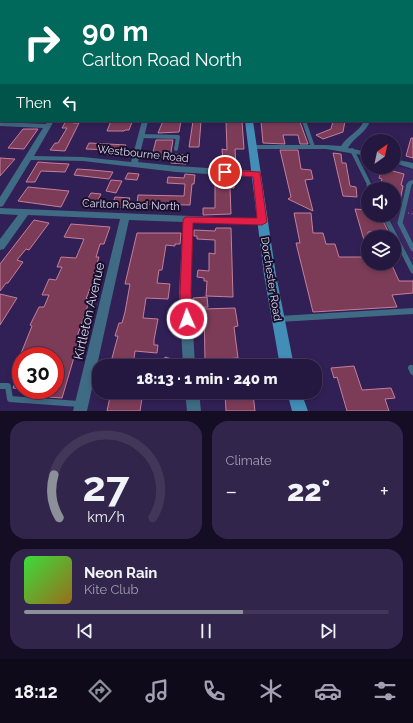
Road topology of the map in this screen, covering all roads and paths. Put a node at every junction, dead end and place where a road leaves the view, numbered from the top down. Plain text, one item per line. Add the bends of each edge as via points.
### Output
1 (145, 122) edge
2 (249, 122) edge
3 (304, 122) edge
4 (367, 122) edge
5 (50, 123) edge
6 (0, 124) edge
7 (141, 136) junction
8 (253, 147) junction
9 (313, 147) junction
10 (176, 149) dead end
11 (348, 149) junction
12 (361, 152) edge
13 (28, 158) junction
14 (401, 163) edge
15 (134, 164) junction
16 (413, 166) edge
17 (257, 174) junction
18 (367, 182) edge
19 (413, 182) edge
20 (0, 204) edge
21 (0, 211) edge
22 (25, 213) junction
23 (125, 217) junction
24 (188, 220) junction
25 (262, 222) junction
26 (388, 222) edge
27 (0, 246) edge
28 (413, 249) edge
29 (413, 271) edge
30 (413, 311) edge
31 (277, 320) junction
32 (189, 359) edge
33 (285, 359) edge
34 (0, 386) edge
35 (193, 399) edge
36 (296, 399) edge
37 (80, 408) edge
38 (194, 411) edge
39 (300, 411) edge

1 - 7 street
2 - 8 main road, Dorchester Road
3 - 9 lane
4 - 11 street via 364,129 347,142
5 - 6 street
5 - 13 street
7 - 10 lane via 178,137
7 - 15 street
8 - 9 street
8 - 17 main road, Dorchester Road
9 - 11 street
11 - 12 street
11 - 18 lane
13 - 15 street, Westbourne Road via 83,159
13 - 20 street
14 - 16 street
15 - 17 street, Westbourne Road
17 - 25 main road, Dorchester Road
19 - 28 lane via 408,187 400,223
21 - 22 street, Carlton Road North
22 - 23 street, Carlton Road North
22 - 27 street
23 - 24 street, Carlton Road North
23 - 37 street, Kirtleton Avenue
24 - 25 street, Carlton Road North
24 - 32 street via 186,292
25 - 31 main road, Dorchester Road
26 - 29 lane
30 - 31 lane
31 - 33 main road, Dorchester Road
34 - 37 lane via 8,386 10,399
35 - 38 street
36 - 39 main road

